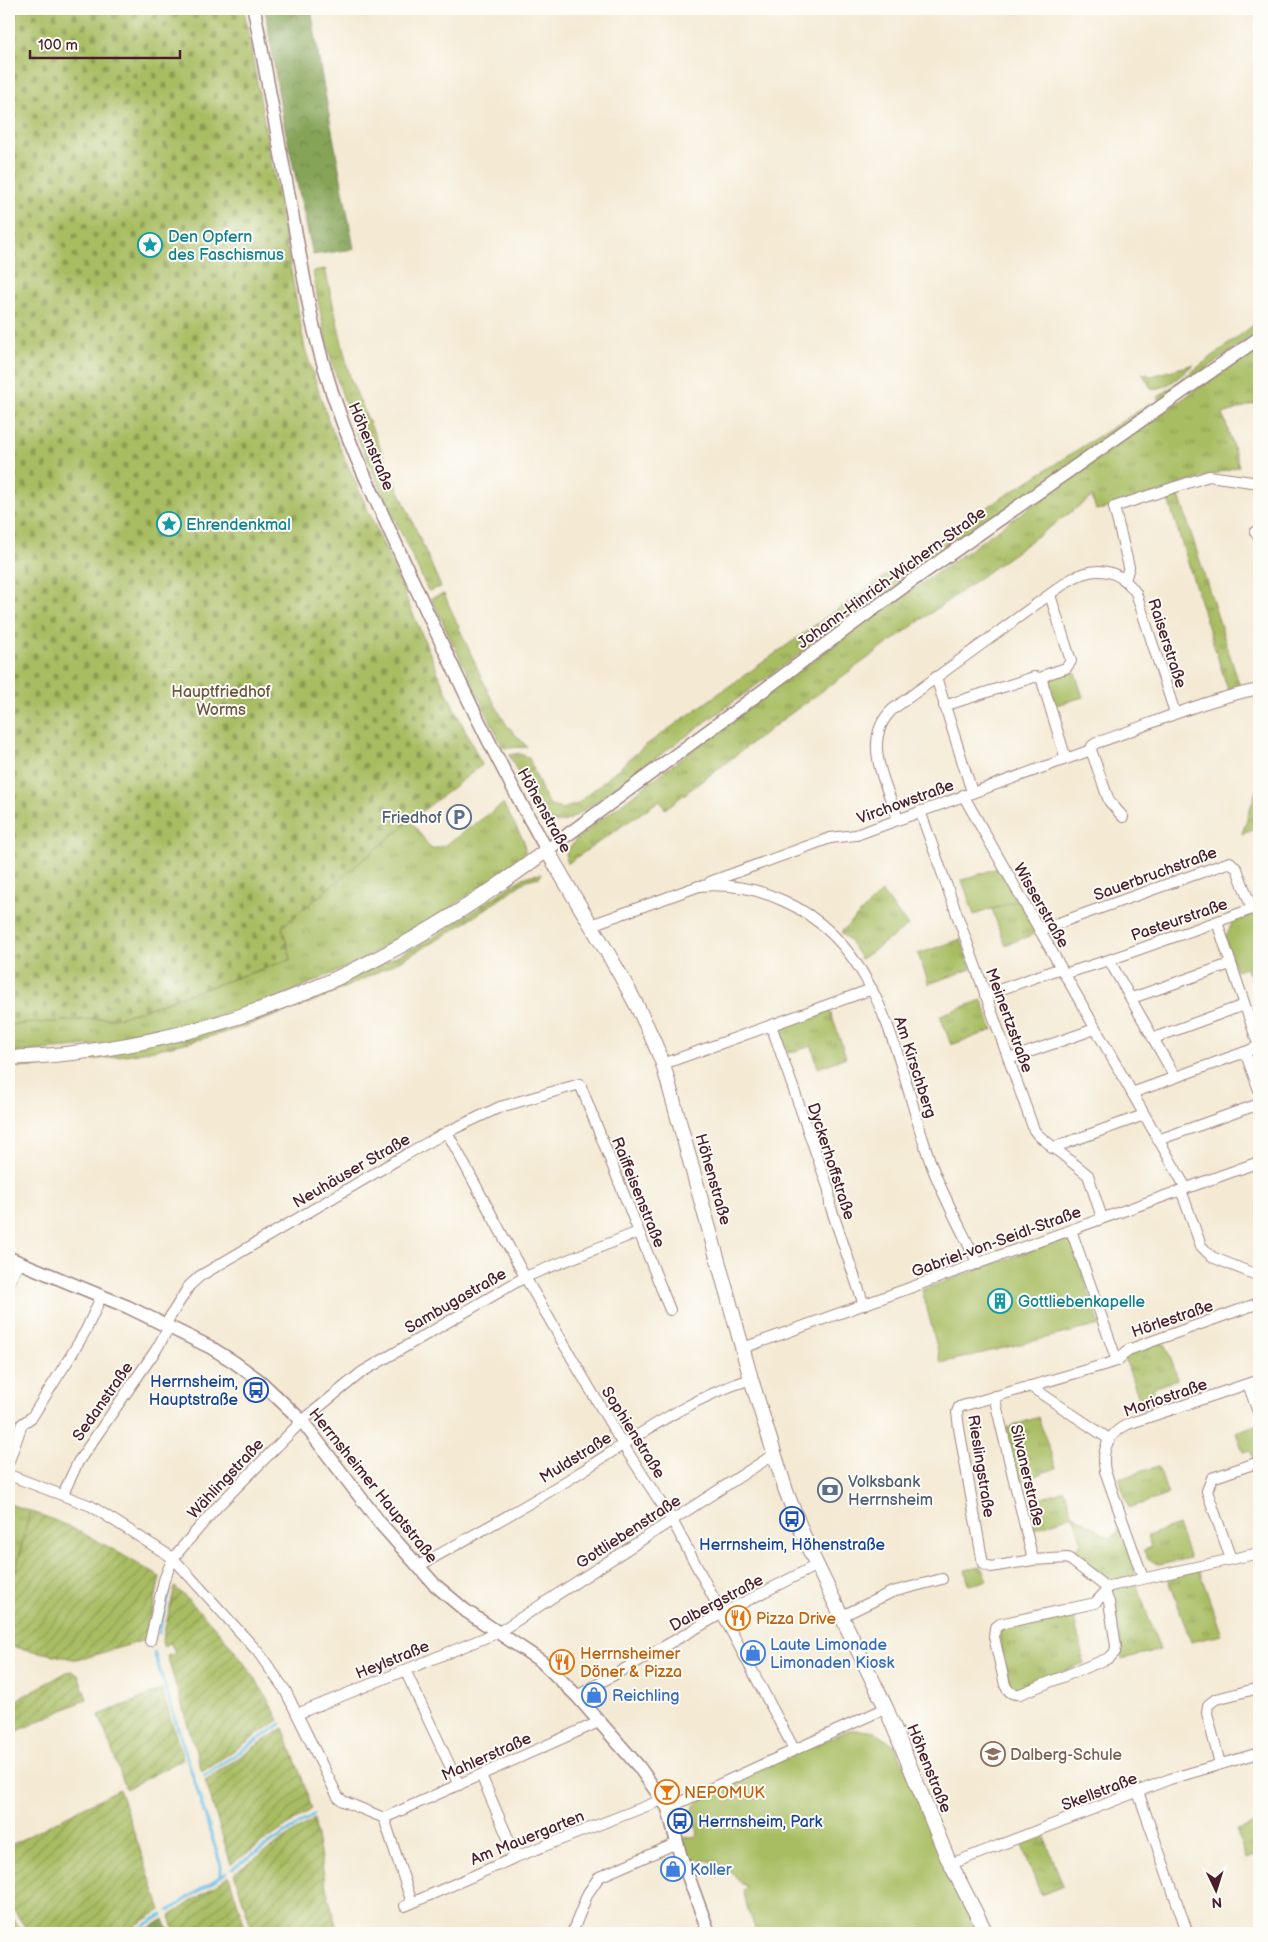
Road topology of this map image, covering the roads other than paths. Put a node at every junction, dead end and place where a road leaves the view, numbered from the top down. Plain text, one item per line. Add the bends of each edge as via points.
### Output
1 (254, 9) edge
2 (1259, 338) edge
3 (1259, 483) edge
4 (1125, 580) junction
5 (1050, 595) junction
6 (936, 677) junction
7 (1042, 678) junction
8 (1259, 689) edge
9 (944, 706) junction
10 (1175, 713) junction
11 (1091, 750) junction
12 (1066, 758) junction
13 (967, 793) junction
14 (920, 811) junction
15 (1123, 817) dead end
16 (898, 818) junction
17 (547, 850) junction
18 (699, 886) junction
19 (1256, 911) edge
20 (1217, 922) junction
21 (591, 925) junction
22 (1039, 930) junction
23 (1110, 960) junction
24 (1230, 964) junction
25 (1062, 971) junction
26 (872, 989) junction
27 (985, 995) junction
28 (1132, 998) junction
29 (1244, 1005) junction
30 (771, 1025) junction
31 (1095, 1029) junction
32 (1154, 1038) junction
33 (1245, 1052) junction
34 (9, 1058) edge
35 (1009, 1059) junction
36 (664, 1064) junction
37 (1175, 1077) junction
38 (580, 1084) joint
39 (1258, 1085) edge
40 (1132, 1093) junction
41 (1259, 1104) edge
42 (1144, 1115) junction
43 (447, 1132) junction
44 (1158, 1140) junction
45 (1052, 1148) junction
46 (1259, 1162) edge
47 (1184, 1189) junction
48 (1102, 1218) junction
49 (1071, 1230) junction
50 (638, 1232) junction
51 (14, 1260) edge
52 (978, 1264) junction
53 (1259, 1276) edge
54 (526, 1277) junction
55 (9, 1283) edge
56 (102, 1295) junction
57 (1259, 1303) edge
58 (864, 1305) junction
59 (670, 1310) dead end
60 (167, 1326) junction
61 (743, 1348) junction
62 (1117, 1362) junction
63 (752, 1379) junction
64 (1259, 1380) edge
65 (1248, 1384) junction
66 (1030, 1386) junction
67 (994, 1396) junction
68 (1259, 1415) edge
69 (302, 1421) junction
70 (1109, 1438) junction
71 (622, 1445) junction
72 (773, 1455) junction
73 (9, 1461) edge
74 (1259, 1462) edge
75 (9, 1475) edge
76 (63, 1494) junction
77 (672, 1520) junction
78 (1259, 1553) edge
79 (173, 1558) junction
80 (1231, 1559) junction
81 (1033, 1560) junction
82 (817, 1565) junction
83 (417, 1567) junction
84 (1143, 1578) junction
85 (942, 1579) dead end
86 (1106, 1590) junction
87 (721, 1614) junction
88 (840, 1617) junction
89 (499, 1632) junction
90 (150, 1641) dead end
91 (404, 1670) junction
92 (1259, 1688) edge
93 (578, 1696) junction
94 (886, 1708) junction
95 (297, 1714) junction
96 (601, 1721) junction
97 (794, 1749) junction
98 (1259, 1753) edge
99 (1220, 1764) junction
100 (481, 1775) junction
101 (459, 1785) junction
102 (1138, 1792) junction
103 (665, 1804) junction
104 (384, 1818) junction
105 (677, 1843) junction
106 (516, 1857) junction
107 (951, 1864) junction
108 (1188, 1931) dead end
109 (572, 1933) edge
110 (709, 1933) edge
111 (986, 1933) edge

1 - 17 street, Höhenstraße via 312,321 341,422 458,681
2 - 17 street, Johann-Hinrich-Wichern-Straße via 910,582
3 - 4 street via 1209,476 1114,506 1129,567
4 - 5 street via 1108,572 1087,572
4 - 10 street, Raiserstraße via 1136,593
5 - 6 street
5 - 7 street via 1071,661 1066,668
6 - 9 street
6 - 16 street via 887,714 877,734 877,753
7 - 9 street via 1034,677
7 - 12 street
8 - 10 street, Virchowstraße
9 - 13 street
10 - 11 street, Virchowstraße via 1096,743
11 - 12 street, Virchowstraße
11 - 15 street via 1109,801
12 - 13 street, Virchowstraße
13 - 14 street, Virchowstraße
13 - 22 street, Wisserstraße
14 - 16 street, Virchowstraße
14 - 27 street, Meinertzstraße
16 - 18 street, Virchowstraße via 856,835 830,838
17 - 21 main road, Höhenstraße
17 - 34 main road via 434,928 381,958 310,991 246,1015 175,1035 83,1052
18 - 21 street, Am Kirschberg
18 - 26 street, Am Kirschberg via 754,889 806,912 833,934
19 - 20 street, Pasteurstraße
19 - 22 street, Sauerbruchstraße via 1237,869 1230,862
20 - 23 street, Pasteurstraße
20 - 24 street
21 - 36 main road, Höhenstraße via 632,994
22 - 25 street, Wisserstraße
23 - 25 street, Pasteurstraße
23 - 28 street
24 - 28 street
24 - 29 street
25 - 27 street, Pasteurstraße
25 - 31 street, Wisserstraße
26 - 30 street
26 - 52 street, Am Kirschberg via 896,1047 932,1165
27 - 35 street, Meinertzstraße
28 - 32 street
29 - 32 street
29 - 33 street via 1258,1044
30 - 36 street
30 - 58 street, Dyckerhoffstraße via 829,1190 830,1205
31 - 35 street
31 - 40 street, Wisserstraße
32 - 37 street
33 - 37 street
33 - 39 street
35 - 45 street, Meinertzstraße via 1034,1130
36 - 61 main road, Höhenstraße
37 - 40 street
38 - 43 street, Neuhäuser Straße via 500,1107
38 - 50 street, Raiffeisenstraße
40 - 42 street, Wisserstraße
41 - 44 street
42 - 44 street, Wisserstraße
42 - 45 street
43 - 54 street, Sophienstraße
43 - 60 street, Neuhäuser Straße via 200,1276 189,1286
44 - 47 street, Wisserstraße
45 - 48 street, Meinertzstraße via 1088,1175
46 - 47 street, Gabriel-von-Seidl-Straße
47 - 48 street, Gabriel-von-Seidl-Straße
47 - 53 street, Wisserstraße via 1204,1251
48 - 49 street, Gabriel-von-Seidl-Straße
49 - 52 street, Gabriel-von-Seidl-Straße
49 - 62 street, Hörlestraße
50 - 54 street, Sambugastraße
50 - 59 street, Raiffeisenstraße
51 - 55 street
51 - 56 street, Herrnsheimer Hauptstraße
52 - 58 street, Gabriel-von-Seidl-Straße
54 - 69 street, Sambugastraße via 362,1372
54 - 71 street, Sophienstraße
56 - 60 street, Herrnsheimer Hauptstraße
56 - 73 street via 82,1337 32,1417 22,1424
57 - 62 street, Hörlestraße via 1128,1350
58 - 61 street, Gabriel-von-Seidl-Straße
60 - 69 street, Herrnsheimer Hauptstraße via 234,1362 260,1381
60 - 76 street, Sedanstraße via 156,1350 78,1462
61 - 63 main road, Höhenstraße
62 - 66 street, Rieslingstraße
63 - 71 street, Muldstraße via 714,1392
63 - 72 main road, Höhenstraße
64 - 65 street, Moriostraße
65 - 68 street
65 - 70 street, Moriostraße via 1128,1424
66 - 67 street, Rieslingstraße
66 - 70 street
67 - 81 street, Silvanerstraße
67 - 81 street, Rieslingstraße via 961,1406 957,1412 982,1561 990,1568
69 - 79 street, Wählingstraße via 217,1507
69 - 83 street, Herrnsheimer Hauptstraße
70 - 84 street via 1104,1453 1105,1471
71 - 77 street, Sophienstraße
71 - 83 street, Muldstraße
72 - 77 street, Gottliebenstraße
72 - 82 main road, Höhenstraße
74 - 80 street via 1212,1478 1207,1490
75 - 76 street
76 - 79 street via 91,1506
77 - 87 street, Sophienstraße
77 - 89 street, Gottliebenstraße
78 - 80 street
79 - 90 street, Wählingstraße via 164,1580
79 - 95 street via 258,1652 285,1690
80 - 84 street
81 - 86 street via 1068,1558
82 - 87 street, Dalbergstraße
82 - 88 main road, Höhenstraße
83 - 89 street, Herrnsheimer Hauptstraße via 447,1597
84 - 86 street
85 - 88 street via 892,1592
86 - 86 street via 1095,1603 1000,1624 995,1628 994,1637 1008,1691 1020,1694 1113,1655 1116,1646
87 - 93 street, Dalbergstraße
87 - 97 street, Sophienstraße
88 - 94 main road, Höhenstraße
89 - 91 street, Heylstraße
89 - 93 street, Herrnsheimer Hauptstraße via 541,1661
91 - 95 street, Heylstraße
91 - 101 street
92 - 99 street via 1216,1699 1208,1705 1207,1713
93 - 96 street, Herrnsheimer Hauptstraße
94 - 97 street, Am Mauergarten
94 - 107 main road, Höhenstraße
95 - 104 street via 338,1797
96 - 100 street, Mahlerstraße
96 - 103 street, Herrnsheimer Hauptstraße
97 - 103 street, Am Mauergarten
98 - 99 street, Skellstraße
99 - 102 street, Skellstraße
100 - 101 street, Mahlerstraße
100 - 106 street
101 - 104 street, Mahlerstraße
102 - 107 street, Skellstraße
102 - 108 street
103 - 105 street, Herrnsheimer Hauptstraße
103 - 106 street, Am Mauergarten
104 - 106 street, Am Mauergarten via 408,1894 408,1905
105 - 109 street via 599,1877 588,1892
105 - 110 street, Herrnsheimer Hauptstraße
107 - 111 main road, Höhenstraße

